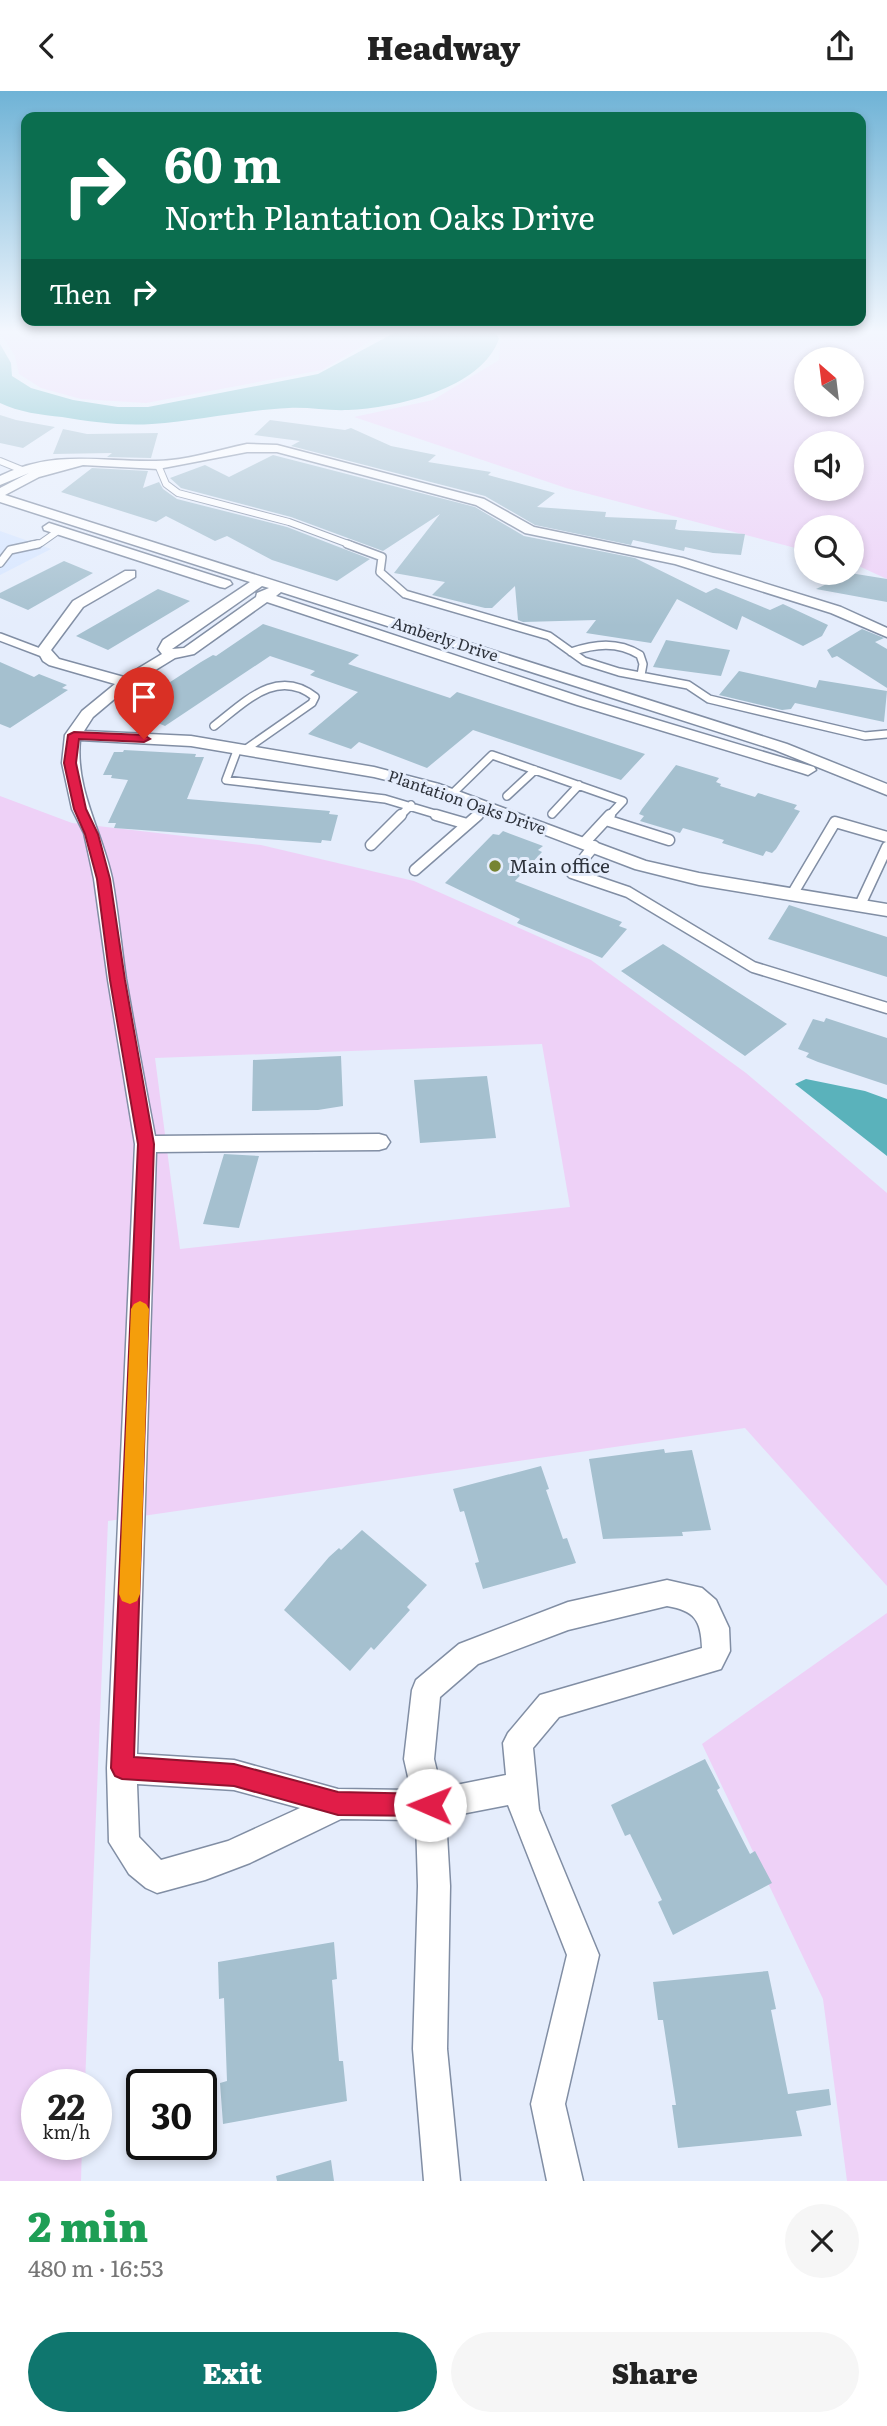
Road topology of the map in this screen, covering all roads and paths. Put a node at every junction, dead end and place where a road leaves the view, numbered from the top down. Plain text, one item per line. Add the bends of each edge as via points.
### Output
1 (0, 461) edge
2 (158, 465) junction
3 (28, 472) junction
4 (0, 481) edge
5 (0, 496) edge
6 (0, 512) edge
7 (58, 531) junction
8 (0, 563) edge
9 (130, 574) dead end
10 (262, 580) junction
11 (281, 586) junction
12 (247, 591) junction
13 (267, 597) junction
14 (887, 633) edge
15 (0, 637) edge
16 (571, 652) junction
17 (45, 655) junction
18 (170, 655) junction
19 (640, 675) junction
20 (126, 683) junction
21 (214, 726) dead end
22 (887, 734) edge
23 (74, 735) junction
24 (242, 748) junction
25 (535, 770) junction
26 (579, 786) junction
27 (887, 791) edge
28 (452, 794) junction
29 (507, 796) dead end
30 (411, 805) junction
31 (487, 807) junction
32 (552, 814) dead end
33 (606, 820) junction
34 (467, 824) junction
35 (887, 837) edge
36 (669, 840) dead end
37 (589, 844) junction
38 (371, 845) dead end
39 (887, 847) edge
40 (415, 870) dead end
41 (793, 893) junction
42 (860, 905) junction
43 (887, 910) edge
44 (887, 1008) edge
45 (379, 1142) dead end
46 (146, 1144) junction
47 (122, 1768) junction
48 (522, 1787) junction
49 (338, 1804) junction
50 (430, 1805) junction
51 (442, 2181) edge
52 (565, 2181) edge

1 - 3 lane
2 - 3 street via 83,461
2 - 14 street via 247,448 277,449 480,502 530,530 678,561 836,610
2 - 16 lane via 166,484 178,493 289,522 382,557 380,572 405,594 549,636
3 - 4 street
3 - 5 street
5 - 10 street, Amberly Drive
6 - 7 street, Amberly Drive
7 - 8 lane via 41,543 10,550
7 - 12 street, Amberly Drive
9 - 17 street via 78,604 47,644
10 - 11 street, Amberly Drive
10 - 12 street
11 - 13 street
11 - 27 street, Amberly Drive via 780,747
12 - 13 street, Amberly Drive
12 - 18 street via 167,643
13 - 18 street via 189,651
13 - 27 street, Amberly Drive via 595,706
15 - 17 lane
16 - 19 lane via 583,661
16 - 19 lane via 601,643 621,646 640,656
17 - 20 street via 54,662
18 - 20 street
19 - 22 lane via 688,685 709,699 865,736
20 - 23 street via 86,714
21 - 24 lane via 271,686 300,688 315,697
23 - 24 street, Plantation Oaks Drive
23 - 46 street via 72,775 103,879
24 - 28 street, Plantation Oaks Drive via 374,772
24 - 30 lane via 226,781
25 - 26 lane
25 - 28 lane via 492,755
25 - 29 lane
26 - 32 lane
26 - 33 lane via 623,801
28 - 31 street, Plantation Oaks Drive
30 - 34 lane
30 - 38 lane
31 - 34 lane
31 - 37 street, Plantation Oaks Drive
33 - 36 lane
33 - 37 lane
34 - 40 lane
35 - 41 lane via 835,822
37 - 41 street, Plantation Oaks Drive via 641,865 699,879
37 - 44 lane via 572,873 628,892 753,967
39 - 42 lane
41 - 42 street, Plantation Oaks Drive
42 - 43 street, Plantation Oaks Drive
45 - 46 street
46 - 47 street
47 - 49 street via 234,1775
47 - 49 street via 124,1842 157,1877 227,1859 288,1833
48 - 50 street
48 - 50 street via 518,1744 550,1705 710,1659 716,1651 715,1628 706,1609 692,1597 667,1593 568,1616 469,1654 426,1690 419,1759
48 - 52 street via 524,1810 583,1955 548,2104
49 - 50 street
50 - 51 street via 434,1887 430,2049

